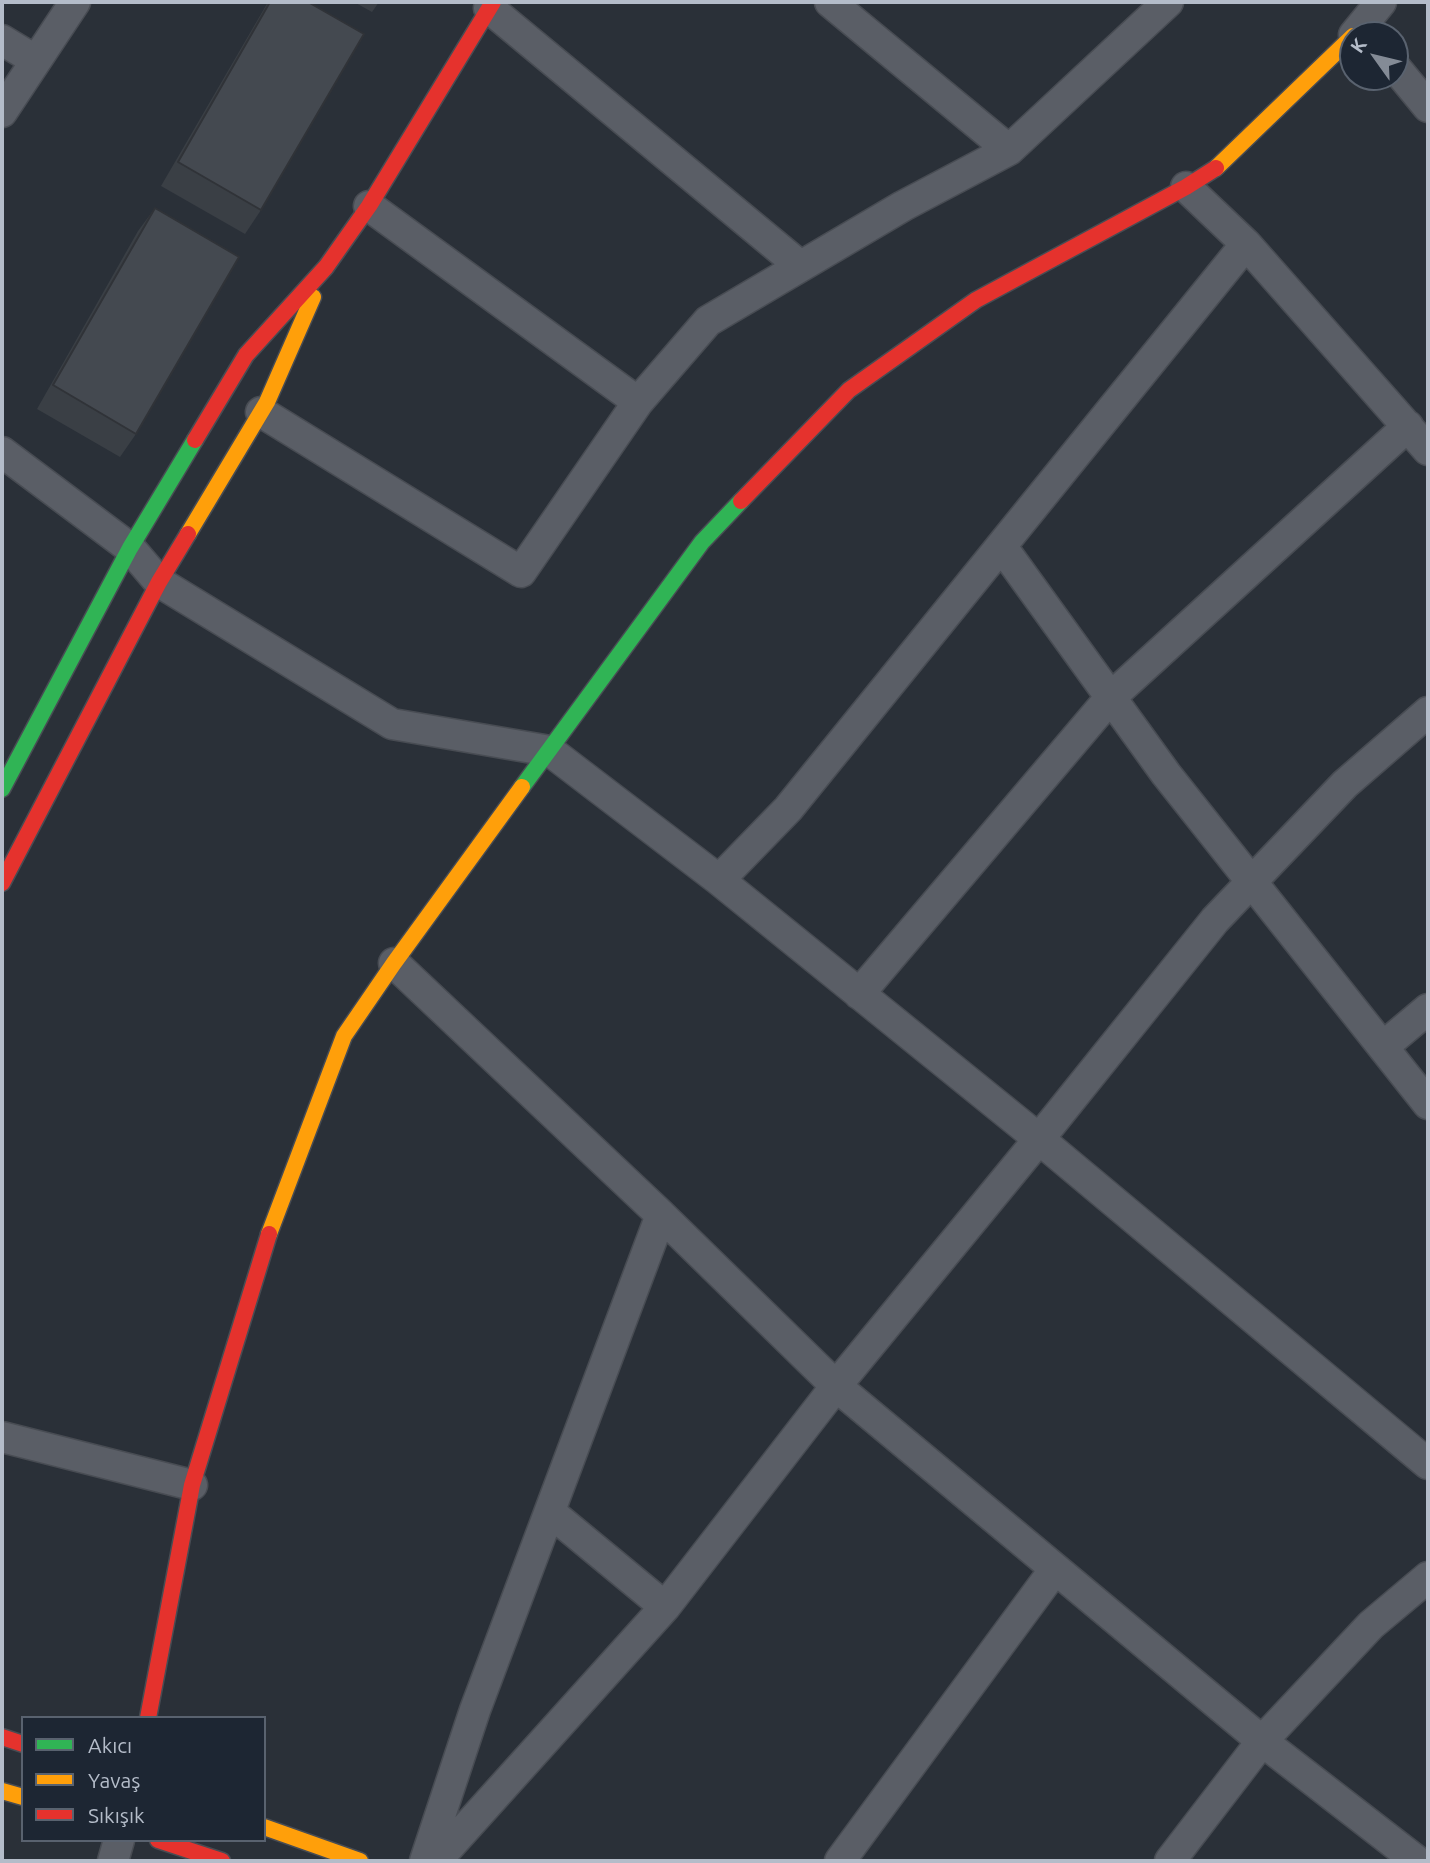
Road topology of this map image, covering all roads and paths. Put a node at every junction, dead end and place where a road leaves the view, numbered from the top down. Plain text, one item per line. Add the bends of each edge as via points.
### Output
1 (75, 2) edge
2 (830, 2) edge
3 (1381, 2) edge
4 (491, 5) edge
5 (1150, 7) edge
6 (1368, 21) edge
7 (2, 40) edge
8 (1339, 53) edge
9 (35, 60) junction
10 (1409, 84) edge
11 (1428, 107) edge
12 (2, 112) edge
13 (1009, 150) junction
14 (1186, 187) junction
15 (369, 206) junction
16 (1245, 244) junction
17 (799, 265) junction
18 (326, 267) junction
19 (638, 402) junction
20 (261, 412) junction
21 (1408, 426) junction
22 (1428, 450) edge
23 (2, 452) edge
24 (1002, 547) junction
25 (130, 548) junction
26 (159, 582) junction
27 (1111, 697) junction
28 (1428, 712) edge
29 (550, 751) junction
30 (2, 789) edge
31 (1251, 879) junction
32 (719, 880) junction
33 (2, 883) edge
34 (394, 963) junction
35 (859, 994) junction
36 (1428, 1009) edge
37 (1384, 1046) junction
38 (1428, 1104) edge
39 (1039, 1139) junction
40 (661, 1215) junction
41 (836, 1386) junction
42 (2, 1437) edge
43 (1428, 1464) edge
44 (191, 1485) junction
45 (550, 1512) junction
46 (1055, 1569) junction
47 (1428, 1577) edge
48 (666, 1607) junction
49 (148, 1716) edge
50 (2, 1737) edge
51 (1262, 1741) junction
52 (21, 1743) edge
53 (2, 1791) edge
54 (21, 1796) edge
55 (266, 1828) edge
56 (118, 1842) edge
57 (164, 1842) edge
58 (350, 1860) edge
59 (113, 1861) edge
60 (222, 1861) edge
61 (425, 1861) edge
62 (436, 1861) edge
63 (840, 1861) edge
64 (1170, 1861) edge
65 (1417, 1861) edge

1 - 9 street
2 - 13 street
3 - 6 street
4 - 15 street
4 - 17 street
5 - 13 street
7 - 9 street
8 - 14 street via 1219,167
9 - 12 street
10 - 11 street
13 - 17 street
14 - 16 street
14 - 29 street via 976,300 849,390 702,542
15 - 18 street
15 - 19 street
16 - 21 street
16 - 24 street
17 - 19 street via 708,321
18 - 20 street
18 - 25 street via 246,355
19 - 20 street via 521,572
20 - 26 street
21 - 22 street
21 - 27 street
23 - 25 street
24 - 27 street
24 - 32 street via 788,809
25 - 26 street
25 - 30 street
26 - 29 street via 392,724
26 - 33 street
27 - 31 street
27 - 35 street
28 - 31 street via 1345,784
29 - 32 street
29 - 34 street
31 - 37 street
31 - 39 street
32 - 35 street
34 - 40 street
34 - 44 street via 345,1036 277,1209
35 - 39 street
36 - 37 street
37 - 38 street
39 - 41 street
39 - 43 street
40 - 41 street
40 - 45 street
41 - 46 street
41 - 48 street
42 - 44 street
44 - 49 street
45 - 48 street
45 - 61 street via 475,1710
46 - 51 street
46 - 63 street
47 - 51 street via 1371,1625
48 - 62 street
50 - 52 street
51 - 64 street
51 - 65 street
53 - 54 street
55 - 58 street
56 - 59 street
57 - 60 street

